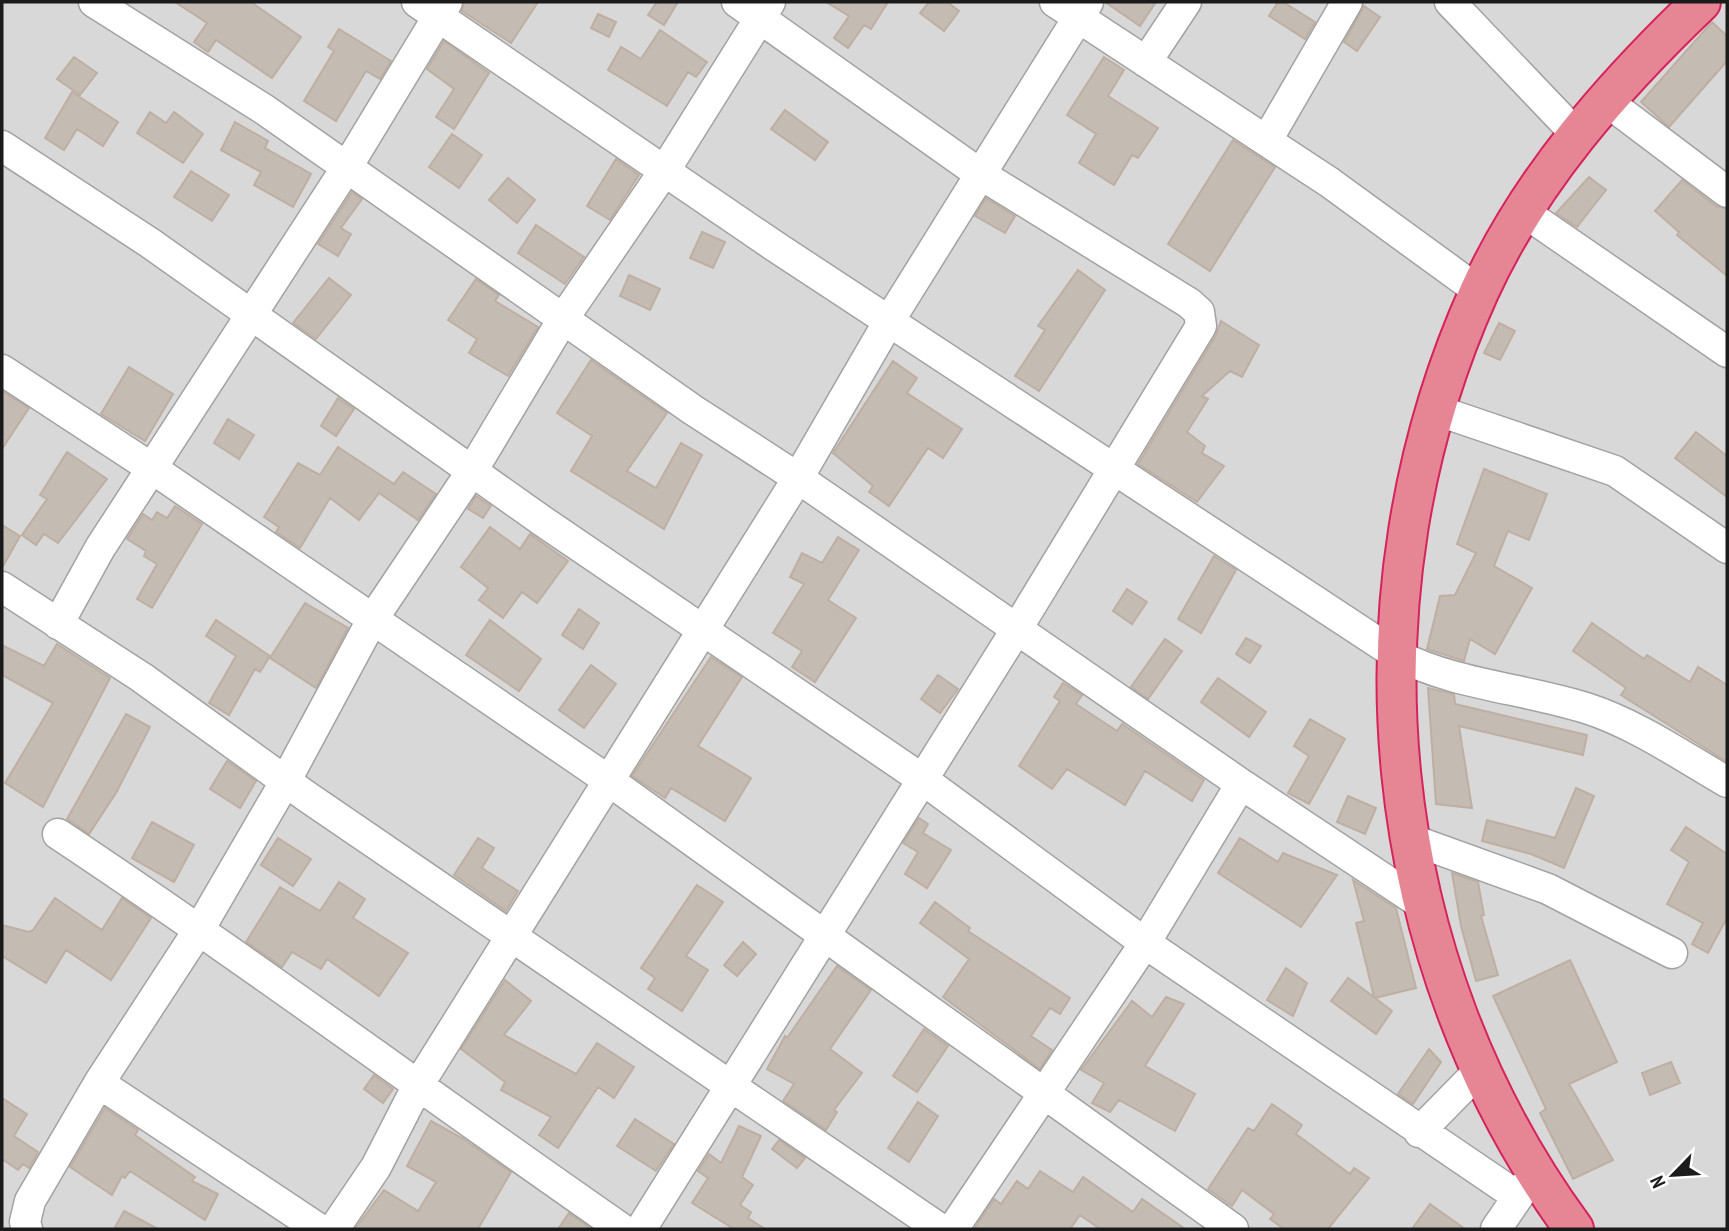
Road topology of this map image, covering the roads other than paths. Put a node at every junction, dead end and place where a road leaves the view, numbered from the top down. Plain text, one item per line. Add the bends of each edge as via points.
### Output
1 (94, 2) edge
2 (1055, 2) edge
3 (1186, 2) edge
4 (1347, 2) edge
5 (1450, 2) edge
6 (1701, 2) edge
7 (434, 6) edge
8 (756, 7) edge
9 (1084, 10) edge
10 (1146, 62) junction
11 (1605, 100) junction
12 (1577, 135) junction
13 (1267, 140) junction
14 (2, 146) edge
15 (347, 167) junction
16 (665, 170) junction
17 (980, 174) junction
18 (1727, 192) edge
19 (1524, 212) junction
20 (1480, 292) junction
21 (251, 314) junction
22 (564, 319) junction
23 (889, 321) junction
24 (1727, 352) edge
25 (2, 370) edge
26 (1436, 410) junction
27 (1115, 468) junction
28 (153, 469) junction
29 (472, 471) junction
30 (798, 478) junction
31 (1727, 548) edge
32 (2, 587) edge
33 (372, 620) junction
34 (58, 624) junction
35 (1018, 627) junction
36 (702, 630) junction
37 (1396, 655) junction
38 (922, 779) junction
39 (608, 780) junction
40 (285, 782) junction
41 (1727, 782) edge
42 (1241, 784) junction
43 (58, 834) dead end
44 (1410, 839) junction
45 (1423, 905) junction
46 (200, 928) junction
47 (824, 936) junction
48 (510, 937) junction
49 (1145, 943) junction
50 (1672, 953) dead end
51 (1479, 1071) junction
52 (99, 1083) junction
53 (417, 1087) junction
54 (731, 1089) junction
55 (1043, 1094) junction
56 (1419, 1132) junction
57 (1526, 1185) junction
58 (27, 1229) edge
59 (319, 1229) edge
60 (334, 1229) edge
61 (622, 1229) edge
62 (641, 1229) edge
63 (940, 1229) edge
64 (953, 1229) edge
65 (1233, 1229) edge
66 (1496, 1229) edge
67 (1574, 1229) edge

1 - 15 street
2 - 9 street
3 - 10 street
4 - 13 street
5 - 12 street
6 - 11 highway
7 - 15 street
7 - 16 street
8 - 16 street
8 - 17 street
9 - 10 street
9 - 17 street
10 - 13 street
11 - 12 highway
11 - 18 street
12 - 19 highway
13 - 20 street
14 - 21 street
15 - 21 street
15 - 22 street
16 - 22 street
16 - 23 street
17 - 23 street
17 - 27 street via 1199,312 1201,326
19 - 20 highway
19 - 24 street
20 - 26 highway
21 - 28 street
21 - 29 street
22 - 29 street
22 - 30 street
23 - 27 street
23 - 30 street
25 - 28 street
26 - 31 street via 1615,471
26 - 37 highway via 1406,537
27 - 35 street
27 - 37 street
28 - 33 street
28 - 34 street via 100,548
29 - 33 street
29 - 36 street
30 - 35 street
30 - 36 street
32 - 34 street
33 - 39 street
33 - 40 street
34 - 40 street via 141,677
35 - 38 street
35 - 42 street
36 - 38 street
36 - 39 street
37 - 41 street via 1429,671 1615,719
37 - 44 highway
38 - 47 street
38 - 49 street
39 - 47 street
39 - 48 street
40 - 46 street
40 - 48 street
42 - 45 street
42 - 49 street
43 - 46 street
44 - 45 highway
44 - 50 street via 1548,889
45 - 51 highway via 1437,962
46 - 52 street
46 - 53 street
47 - 54 street
47 - 55 street
48 - 53 street
48 - 54 street
49 - 55 street
49 - 56 street
51 - 56 street
51 - 57 highway
52 - 58 street via 30,1201
52 - 59 street
53 - 60 street via 376,1167
53 - 61 street
54 - 62 street
54 - 63 street
55 - 64 street
55 - 65 street
56 - 57 street
57 - 66 street
57 - 67 highway

